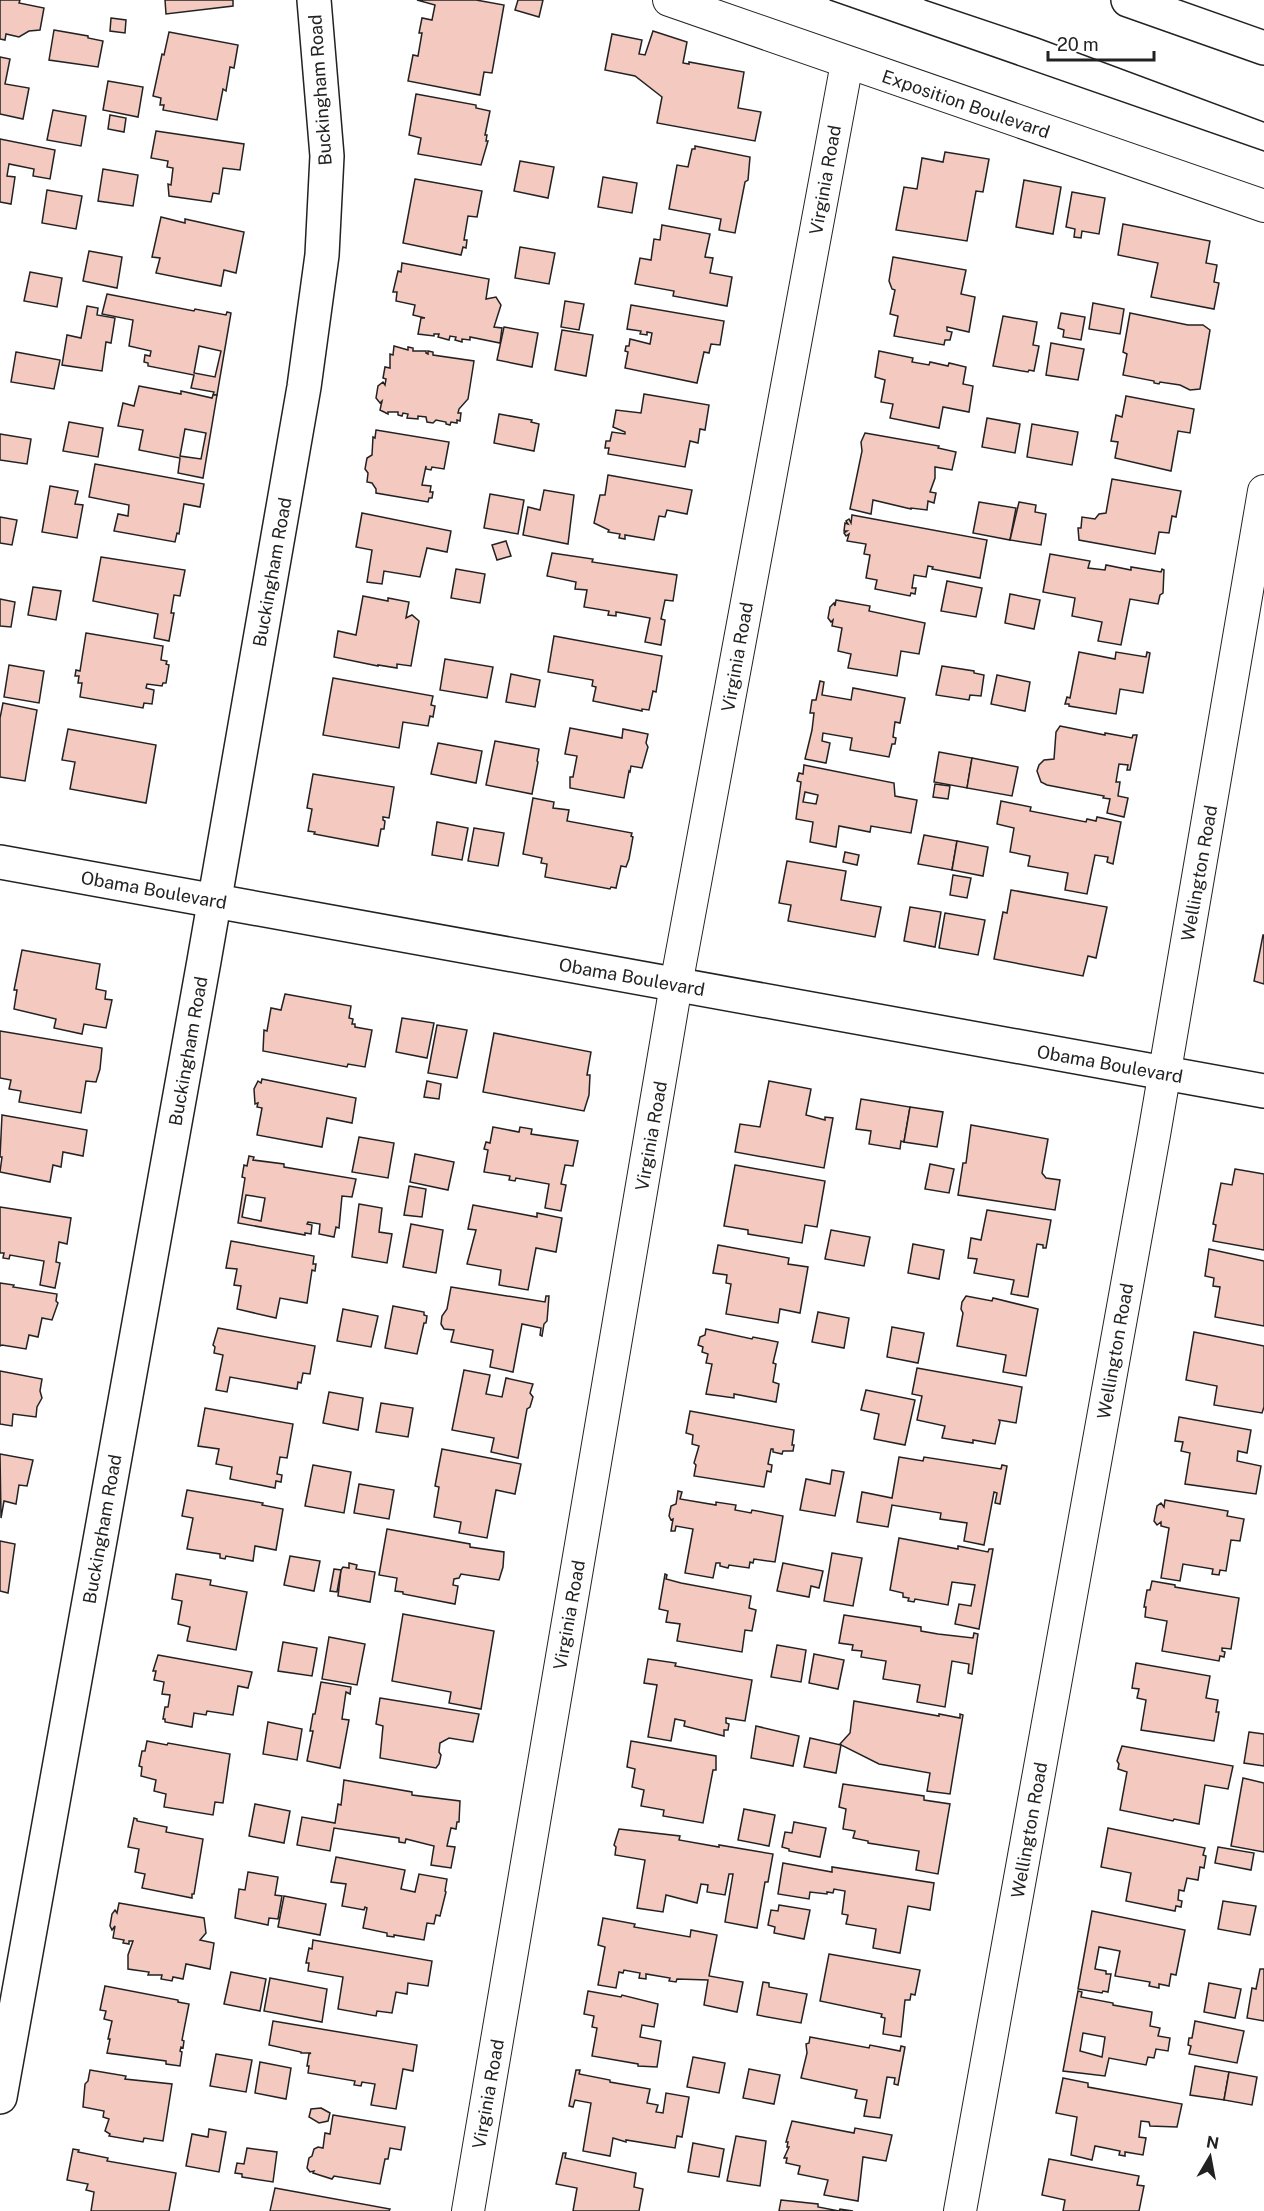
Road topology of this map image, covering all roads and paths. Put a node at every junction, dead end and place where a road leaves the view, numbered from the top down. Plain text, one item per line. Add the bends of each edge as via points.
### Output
1 (314, 0) edge
2 (669, 0) edge
3 (1128, 0) edge
4 (1264, 48) edge
5 (847, 63) junction
6 (1264, 206) edge
7 (1264, 491) edge
8 (0, 862) edge
9 (214, 901) junction
10 (676, 985) junction
11 (1165, 1074) junction
12 (1264, 1091) edge
13 (0, 2097) edge
14 (468, 2211) edge
15 (960, 2211) edge

1 - 9 street, Buckingham Road via 327,156 322,255 304,387
2 - 5 street, Exposition Boulevard
3 - 4 street
5 - 6 street, Exposition Boulevard
5 - 10 street, Virginia Road
7 - 11 street, Wellington Road
8 - 9 street, Obama Boulevard
9 - 10 street, Obama Boulevard
9 - 13 street, Buckingham Road
10 - 11 street, Obama Boulevard
10 - 14 street, Virginia Road
11 - 12 street, Obama Boulevard
11 - 15 street, Wellington Road

